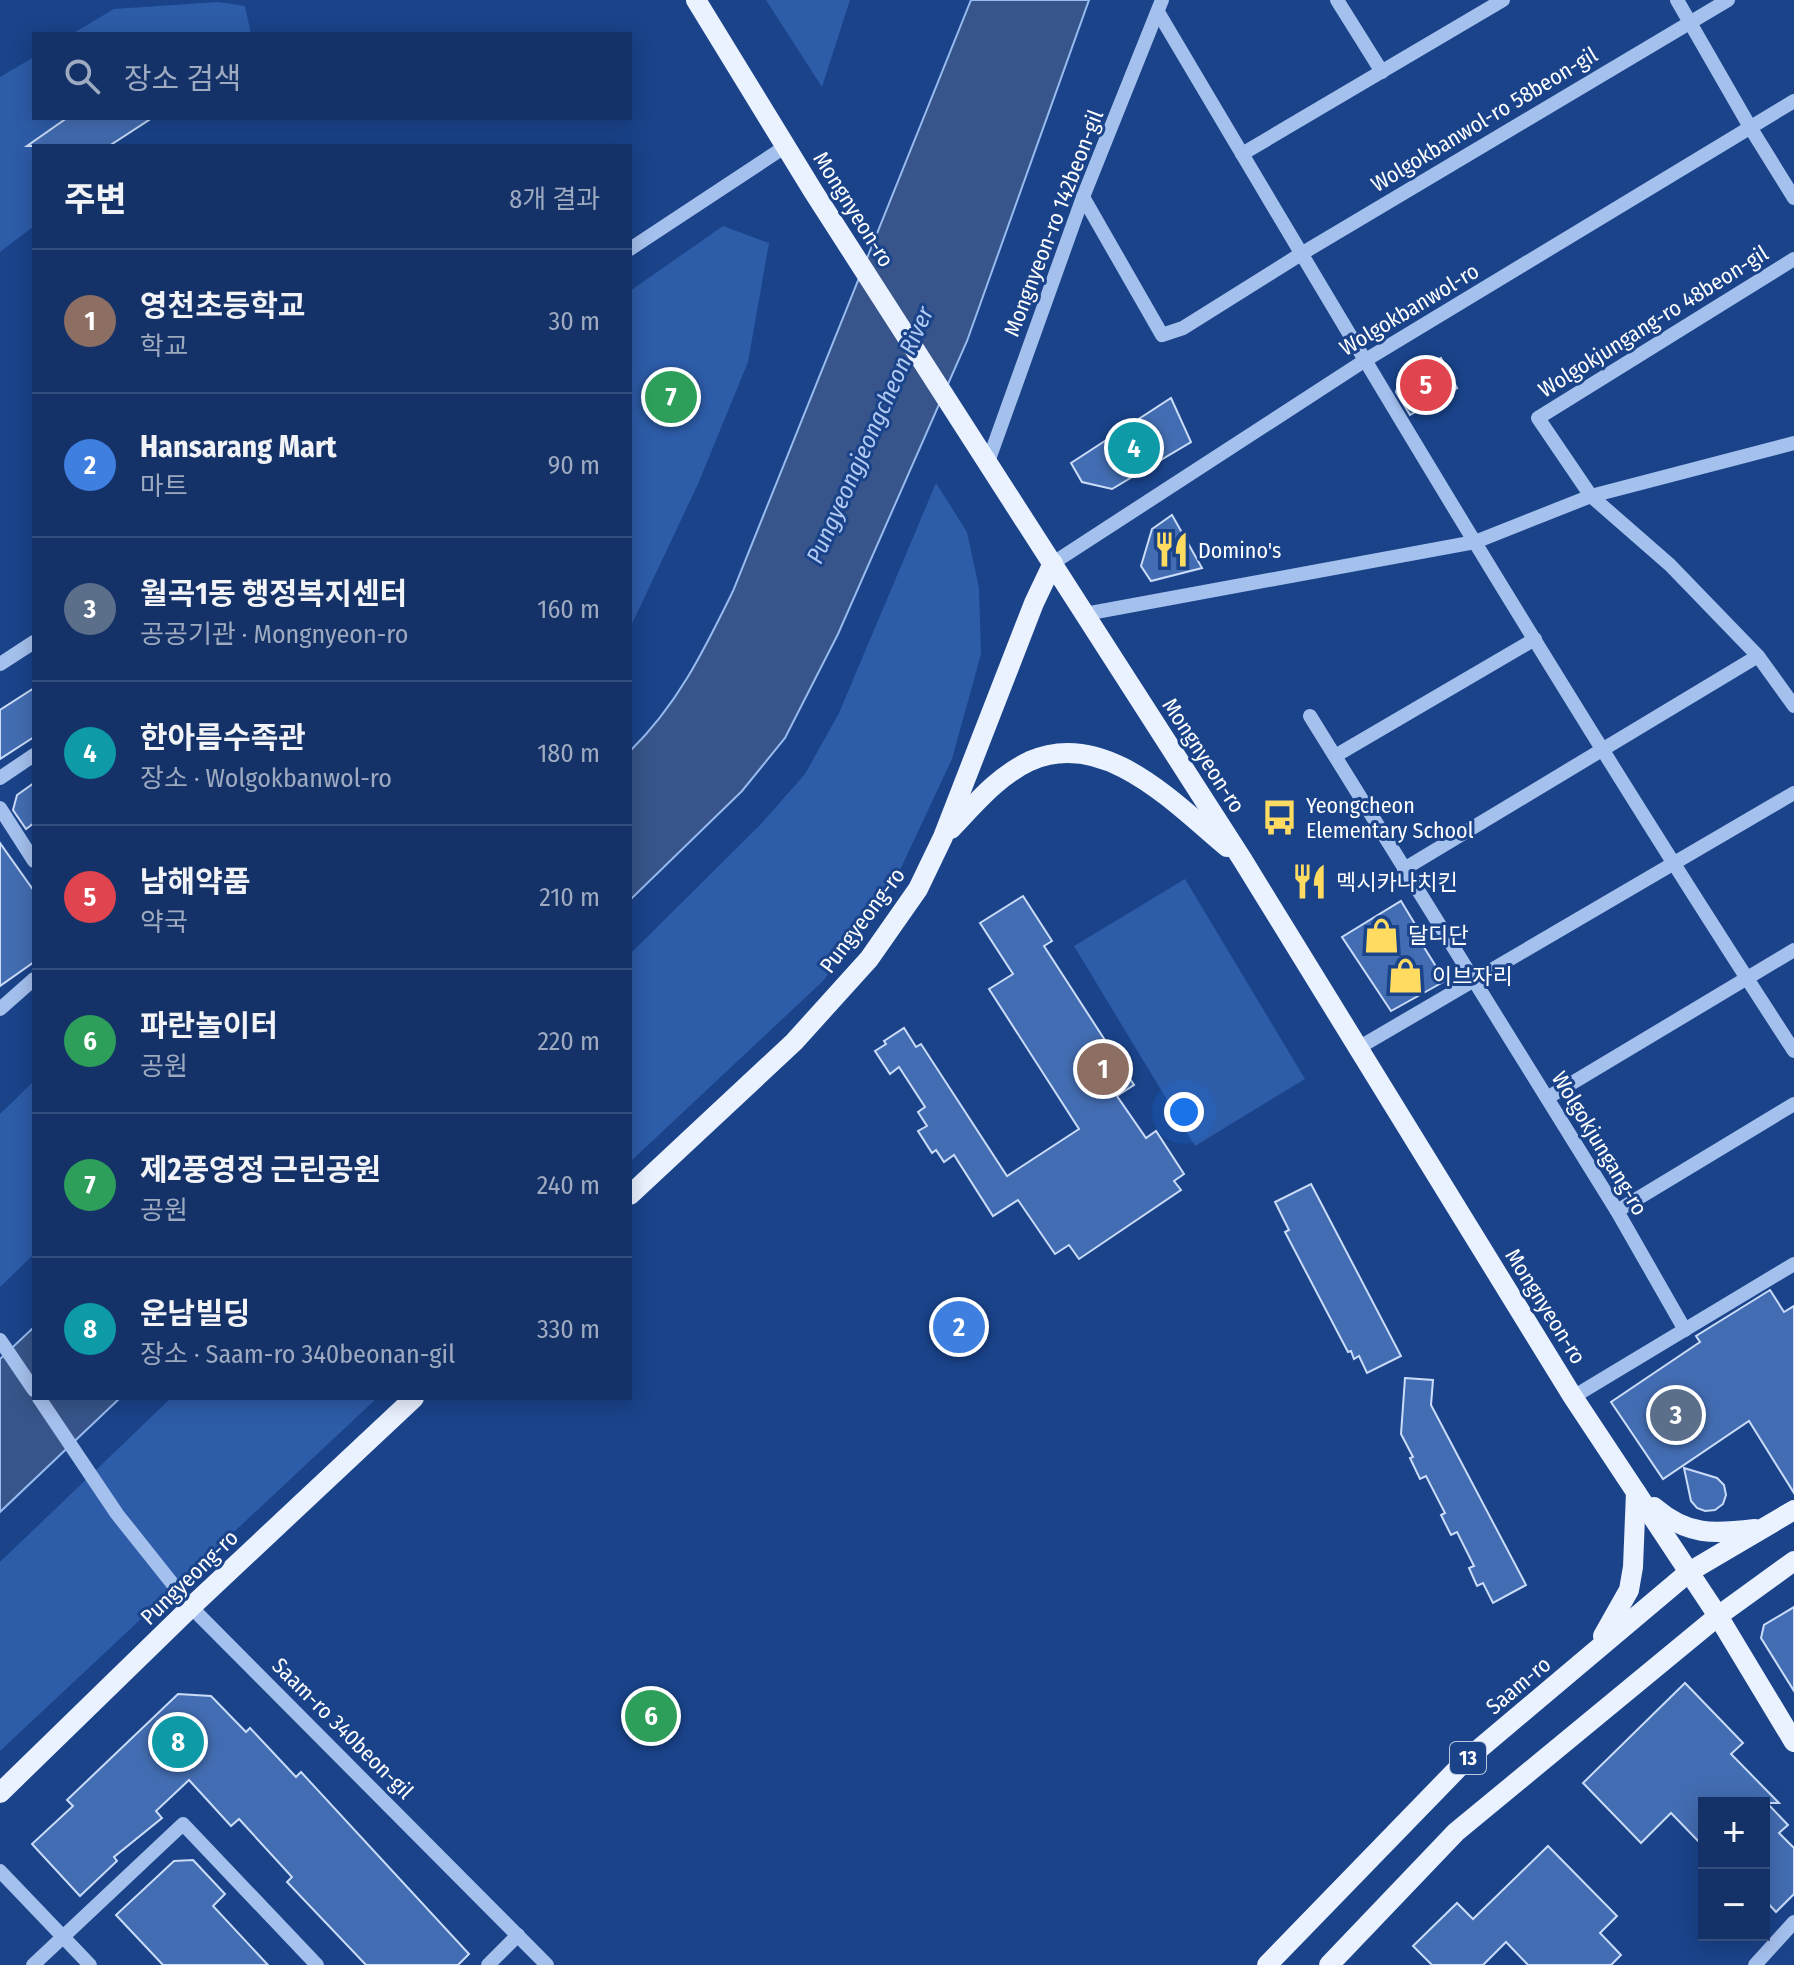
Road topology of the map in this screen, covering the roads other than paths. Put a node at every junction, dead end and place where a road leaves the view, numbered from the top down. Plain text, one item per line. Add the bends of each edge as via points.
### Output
1 (696, 0) edge
2 (1337, 0) edge
3 (1503, 0) edge
4 (1677, 0) edge
5 (1728, 0) edge
6 (1160, 6) edge
7 (1690, 22) junction
8 (1382, 72) junction
9 (1794, 101) edge
10 (1750, 127) junction
11 (786, 146) junction
12 (1242, 154) junction
13 (1083, 197) junction
14 (1794, 198) edge
15 (632, 248) edge
16 (1301, 254) junction
17 (1794, 259) edge
18 (1364, 361) junction
19 (1794, 443) edge
20 (988, 462) junction
21 (1591, 496) junction
22 (1475, 542) junction
23 (1053, 563) junction
24 (1085, 614) junction
25 (1535, 639) junction
26 (32, 643) edge
27 (1758, 656) junction
28 (0, 664) edge
29 (1794, 706) edge
30 (1310, 716) dead end
31 (1603, 749) junction
32 (32, 756) edge
33 (1335, 756) junction
34 (0, 778) edge
35 (1794, 793) edge
36 (0, 808) edge
37 (943, 837) junction
38 (32, 858) edge
39 (1242, 859) junction
40 (1673, 865) junction
41 (1404, 869) junction
42 (1794, 950) edge
43 (1747, 979) junction
44 (32, 981) edge
45 (1474, 981) junction
46 (0, 1009) edge
47 (1358, 1048) junction
48 (1794, 1051) edge
49 (1547, 1098) junction
50 (1794, 1104) edge
51 (632, 1193) edge
52 (1617, 1211) junction
53 (1794, 1264) edge
54 (1685, 1330) junction
55 (0, 1340) edge
56 (32, 1387) edge
57 (1573, 1397) junction
58 (40, 1400) edge
59 (412, 1400) edge
60 (1636, 1492) junction
61 (1794, 1510) edge
62 (1765, 1527) junction
63 (1794, 1561) edge
64 (1689, 1572) junction
65 (191, 1607) junction
66 (1718, 1616) junction
67 (1592, 1654) junction
68 (1794, 1742) edge
69 (0, 1793) edge
70 (0, 1871) edge
71 (1794, 1922) edge
72 (518, 1935) junction
73 (62, 1936) junction
74 (33, 1965) edge
75 (90, 1965) edge
76 (317, 1965) edge
77 (488, 1965) edge
78 (547, 1965) edge
79 (1267, 1965) edge
80 (1329, 1965) edge
81 (1755, 1965) edge

1 - 11 main road, Mongnyeon-ro
2 - 8 street
3 - 8 street
4 - 7 street
5 - 7 street, Wolgokbanwol-ro 58beon-gil
6 - 12 street
6 - 13 street, Mongnyeon-ro 142beon-gil
7 - 10 street
7 - 16 street, Wolgokbanwol-ro 58beon-gil
8 - 12 street
9 - 10 street, Wolgokbanwol-ro
10 - 14 street
10 - 18 street, Wolgokbanwol-ro
11 - 15 street
11 - 20 main road, Mongnyeon-ro
12 - 16 street
13 - 16 street, Wolgokbanwol-ro 58beon-gil via 1162,335 1183,328
13 - 20 street, Mongnyeon-ro 142beon-gil
16 - 18 street
17 - 21 street, Wolgokjungang-ro 48beon-gil via 1538,418
18 - 22 street
18 - 23 street, Wolgokbanwol-ro
19 - 21 street
20 - 23 main road, Mongnyeon-ro
21 - 22 street
21 - 27 street, Wolgokjungang-ro 48beon-gil via 1670,565
22 - 24 street
22 - 25 street
23 - 24 main road, Mongnyeon-ro
23 - 37 main road, Pungyeong-ro
24 - 39 main road, Mongnyeon-ro
25 - 31 street
25 - 33 street
26 - 28 street
27 - 29 street, Wolgokjungang-ro 48beon-gil
27 - 31 street
30 - 33 street, Wolgokjungang-ro
31 - 40 street
31 - 41 street
32 - 34 street
33 - 41 street, Wolgokjungang-ro
35 - 40 street
36 - 38 street
37 - 39 main road via 987,791 1029,762 1054,753 1087,755 1128,769
37 - 51 main road, Pungyeong-ro via 918,889 869,959 794,1042
39 - 47 main road, Mongnyeon-ro
40 - 43 street
40 - 45 street
41 - 45 street, Wolgokjungang-ro
42 - 43 street
43 - 48 street
43 - 49 street
44 - 46 street
45 - 47 street
45 - 49 street, Wolgokjungang-ro
47 - 57 main road, Mongnyeon-ro
49 - 52 street, Wolgokjungang-ro
50 - 52 street
52 - 54 street, Wolgokjungang-ro
53 - 54 street
54 - 57 street
55 - 56 street
57 - 60 main road, Mongnyeon-ro
58 - 65 street, Saam-ro 340beon-gil via 117,1514
59 - 65 main road, Pungyeong-ro
60 - 62 main road via 1671,1522 1713,1534
60 - 64 main road, Mongnyeon-ro
60 - 67 main road via 1629,1590
61 - 62 main road, Saam-ro / 13
62 - 64 main road, Saam-ro / 13
63 - 66 main road, 13
64 - 66 main road, Mongnyeon-ro
64 - 67 main road, Saam-ro / 13
65 - 69 main road, Pungyeong-ro
65 - 72 street, Saam-ro 340beon-gil
66 - 68 main road, Mongnyeon-ro
66 - 80 main road, 13 via 1456,1832
67 - 79 main road, Saam-ro / 13 via 1466,1760
70 - 73 street
71 - 81 street
72 - 77 street
72 - 78 street, Saam-ro 340beon-gil
73 - 74 street
73 - 75 street
73 - 76 street via 183,1824

